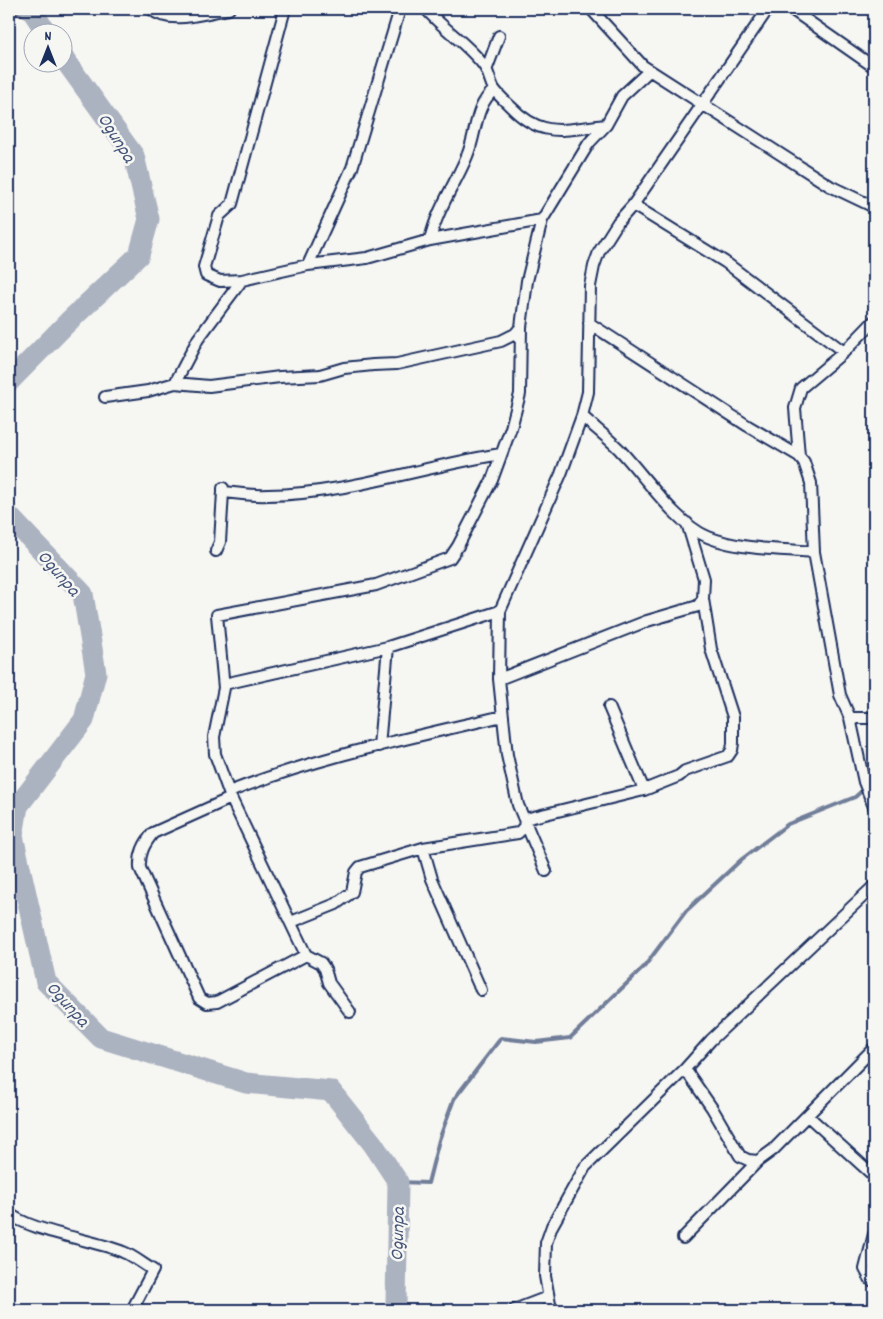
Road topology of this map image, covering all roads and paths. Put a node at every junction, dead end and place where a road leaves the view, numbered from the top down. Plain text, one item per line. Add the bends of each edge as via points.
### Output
1 (151, 9) edge
2 (229, 9) edge
3 (285, 9) edge
4 (400, 9) edge
5 (426, 9) edge
6 (591, 9) edge
7 (768, 9) edge
8 (791, 9) edge
9 (499, 36) dead end
10 (874, 67) edge
11 (486, 68) junction
12 (649, 71) junction
13 (494, 90) junction
14 (703, 105) junction
15 (606, 125) junction
16 (633, 205) junction
17 (874, 207) edge
18 (542, 220) junction
19 (430, 240) junction
20 (308, 265) junction
21 (242, 280) junction
22 (874, 321) edge
23 (589, 323) junction
24 (521, 327) junction
25 (844, 352) junction
26 (174, 383) junction
27 (104, 397) dead end
28 (582, 416) junction
29 (501, 454) junction
30 (799, 456) junction
31 (687, 523) junction
32 (706, 537) junction
33 (695, 546) junction
34 (216, 551) dead end
35 (814, 552) junction
36 (703, 599) junction
37 (500, 610) junction
38 (388, 647) junction
39 (499, 679) junction
40 (224, 684) junction
41 (609, 707) dead end
42 (503, 716) junction
43 (850, 718) junction
44 (874, 718) edge
45 (379, 746) junction
46 (644, 790) junction
47 (230, 795) junction
48 (874, 806) edge
49 (525, 819) junction
50 (423, 848) junction
51 (546, 871) dead end
52 (874, 886) edge
53 (292, 922) junction
54 (306, 955) junction
55 (480, 990) dead end
56 (350, 1012) dead end
57 (874, 1048) edge
58 (685, 1069) junction
59 (808, 1116) junction
60 (758, 1160) junction
61 (874, 1176) edge
62 (9, 1213) edge
63 (874, 1234) edge
64 (683, 1238) dead end
65 (874, 1281) edge
66 (548, 1298) junction
67 (132, 1310) edge
68 (514, 1310) edge
69 (552, 1310) edge

1 - 2 street via 164,17
3 - 21 street via 232,204 219,216 204,267 206,275 220,281
4 - 20 street via 352,168
5 - 11 street
6 - 12 street
7 - 14 street
8 - 10 street
9 - 11 street
11 - 13 street
12 - 14 street
12 - 15 street via 622,96
13 - 15 street via 517,113 544,130
13 - 19 street via 482,102 467,156 442,202
14 - 16 street
14 - 17 street via 830,186
15 - 18 street via 589,143
16 - 23 street via 599,252 590,286
16 - 25 street via 725,262
18 - 19 street
18 - 24 street via 527,281
19 - 20 street via 367,258
20 - 21 street
21 - 26 street via 198,339
22 - 25 street
23 - 28 street via 588,392
23 - 30 street
24 - 26 street via 501,341 397,364 209,386
24 - 29 street via 520,394
25 - 30 street via 801,388 795,408
26 - 27 street via 148,391
28 - 31 street via 619,450
28 - 37 street via 561,474
29 - 34 street via 370,482 293,494 266,495 223,490 220,542
29 - 40 street via 492,480 450,558 376,585 217,615
30 - 35 street via 811,483
31 - 32 street
31 - 33 street
32 - 33 street
32 - 35 street via 730,544
33 - 36 street via 704,579
35 - 43 street via 838,687
36 - 39 street via 698,606 647,621
36 - 46 street via 711,649 733,717 732,750 728,756
37 - 38 street
37 - 39 street
38 - 40 street
38 - 45 street
39 - 42 street
40 - 47 street via 214,737 215,754
41 - 46 street
42 - 45 street
42 - 49 street via 507,754 518,805
43 - 44 street
43 - 48 street via 866,787
45 - 47 street via 272,775
46 - 49 street
47 - 53 street
47 - 54 street via 153,833 140,857 140,868 199,998 207,1003 217,1002
49 - 50 street via 524,827 518,833
49 - 51 street
50 - 53 street via 360,867 352,892 336,904
50 - 55 street via 432,879
52 - 58 street via 711,1040
53 - 54 street
54 - 56 street via 321,963 329,983
57 - 59 street
58 - 60 street via 740,1156
58 - 66 street via 585,1166 546,1242
59 - 60 street
59 - 61 street
60 - 64 street
62 - 67 street via 43,1229 124,1252 153,1270
63 - 65 street via 865,1269
66 - 68 street
66 - 69 street

